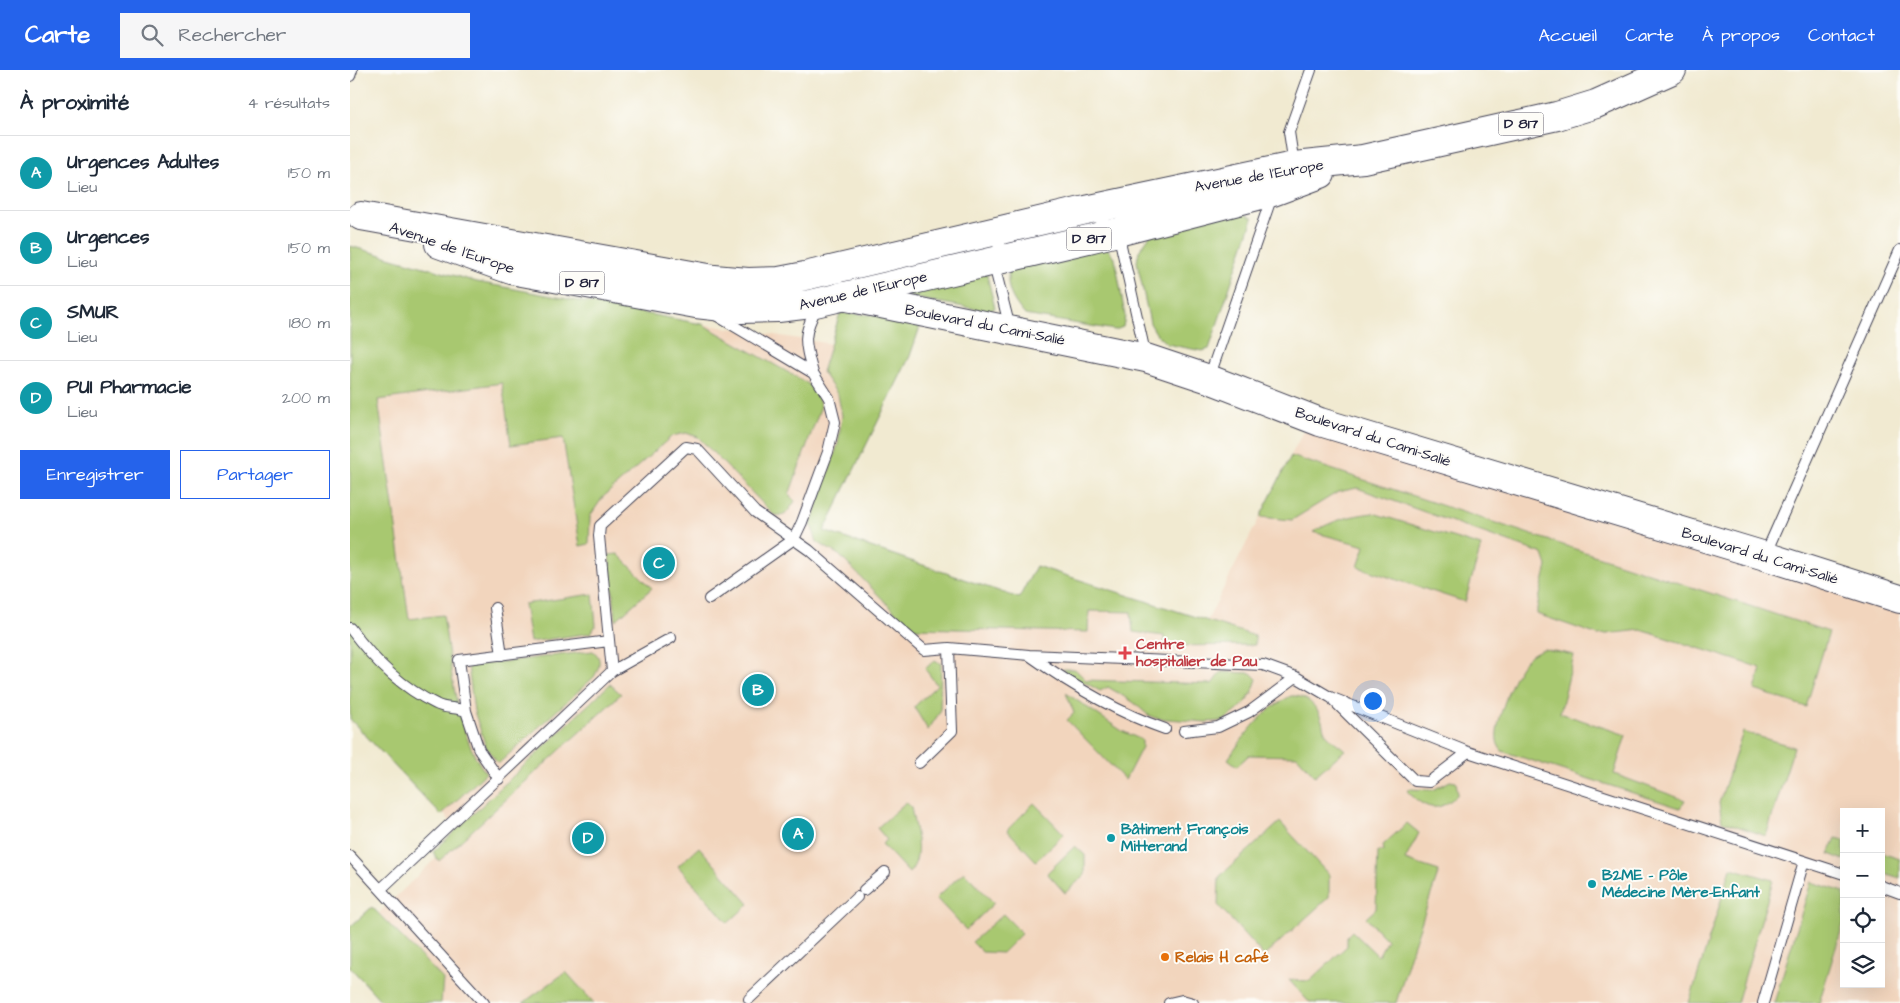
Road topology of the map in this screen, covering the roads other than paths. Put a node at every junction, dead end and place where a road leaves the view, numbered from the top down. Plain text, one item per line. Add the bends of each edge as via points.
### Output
1 (352, 70) edge
2 (1311, 70) edge
3 (1672, 70) edge
4 (350, 76) edge
5 (1363, 159) junction
6 (1294, 166) junction
7 (1273, 192) junction
8 (1086, 210) junction
9 (355, 214) edge
10 (1006, 228) junction
11 (1118, 232) junction
12 (1900, 250) edge
13 (993, 261) junction
14 (831, 299) junction
15 (696, 304) junction
16 (1010, 330) junction
17 (1146, 358) junction
18 (813, 373) junction
19 (1209, 379) junction
20 (794, 539) junction
21 (1765, 556) junction
22 (709, 599) dead end
23 (1900, 599) edge
24 (495, 608) dead end
25 (350, 628) edge
26 (671, 638) dead end
27 (609, 641) junction
28 (949, 648) junction
29 (502, 655) junction
30 (1029, 655) junction
31 (612, 671) junction
32 (1296, 677) junction
33 (1330, 697) junction
34 (466, 711) junction
35 (1166, 729) dead end
36 (1184, 731) dead end
37 (1468, 752) junction
38 (920, 763) dead end
39 (499, 779) junction
40 (350, 856) edge
41 (1804, 862) junction
42 (885, 872) dead end
43 (1840, 873) edge
44 (1885, 887) edge
45 (381, 889) junction
46 (1900, 893) edge
47 (748, 998) dead end
48 (484, 1003) edge
49 (1169, 1003) edge
50 (1193, 1003) edge
51 (1763, 1003) edge

1 - 4 lane
2 - 6 lane via 1289,132
3 - 5 main road, Avenue de l'Europe / D 817 via 1596,104 1557,116
5 - 6 main road, Avenue de l'Europe / D 817
5 - 7 main road, Avenue de l'Europe / D 817
6 - 8 main road, Avenue de l'Europe / D 817
7 - 11 main road, Avenue de l'Europe / D 817
7 - 19 lane
8 - 10 main road, Avenue de l'Europe / D 817
8 - 11 lane
9 - 10 main road, Avenue de l'Europe / D 817 via 680,274 748,282 805,276
9 - 15 main road, Avenue de l'Europe / D 817 via 510,270
10 - 13 lane
11 - 13 main road, Avenue de l'Europe / D 817
11 - 17 lane
12 - 21 lane
13 - 14 main road, Avenue de l'Europe / D 817
13 - 16 lane
14 - 15 main road, Avenue de l'Europe / D 817 via 778,308 741,309
14 - 16 main road, Boulevard du Cami-Salié
14 - 18 lane via 809,324 806,335
15 - 18 lane
16 - 17 main road, Boulevard du Cami-Salié
17 - 19 main road, Boulevard du Cami-Salié
18 - 20 lane via 830,398 835,422 828,452
19 - 21 main road, Boulevard du Cami-Salié via 1320,422
20 - 22 lane
20 - 27 lane via 755,512 697,449 686,447 600,526
20 - 28 lane via 924,650
21 - 23 main road, Boulevard du Cami-Salié
24 - 29 lane
25 - 34 lane via 380,663 413,691 438,705
26 - 31 lane
27 - 29 lane
27 - 31 lane
28 - 30 lane
28 - 38 lane via 952,731
29 - 34 lane via 459,660
30 - 32 lane via 1263,666
30 - 35 lane via 1062,679 1100,700 1139,720
31 - 39 lane
32 - 33 lane
32 - 36 lane via 1249,712 1218,727
33 - 37 lane
33 - 37 lane via 1415,781 1429,782
34 - 39 lane via 479,750
37 - 41 lane
39 - 45 lane
40 - 45 lane
41 - 43 lane
41 - 51 lane
42 - 47 lane
44 - 46 lane
45 - 48 lane
49 - 50 lane via 1182,1000

